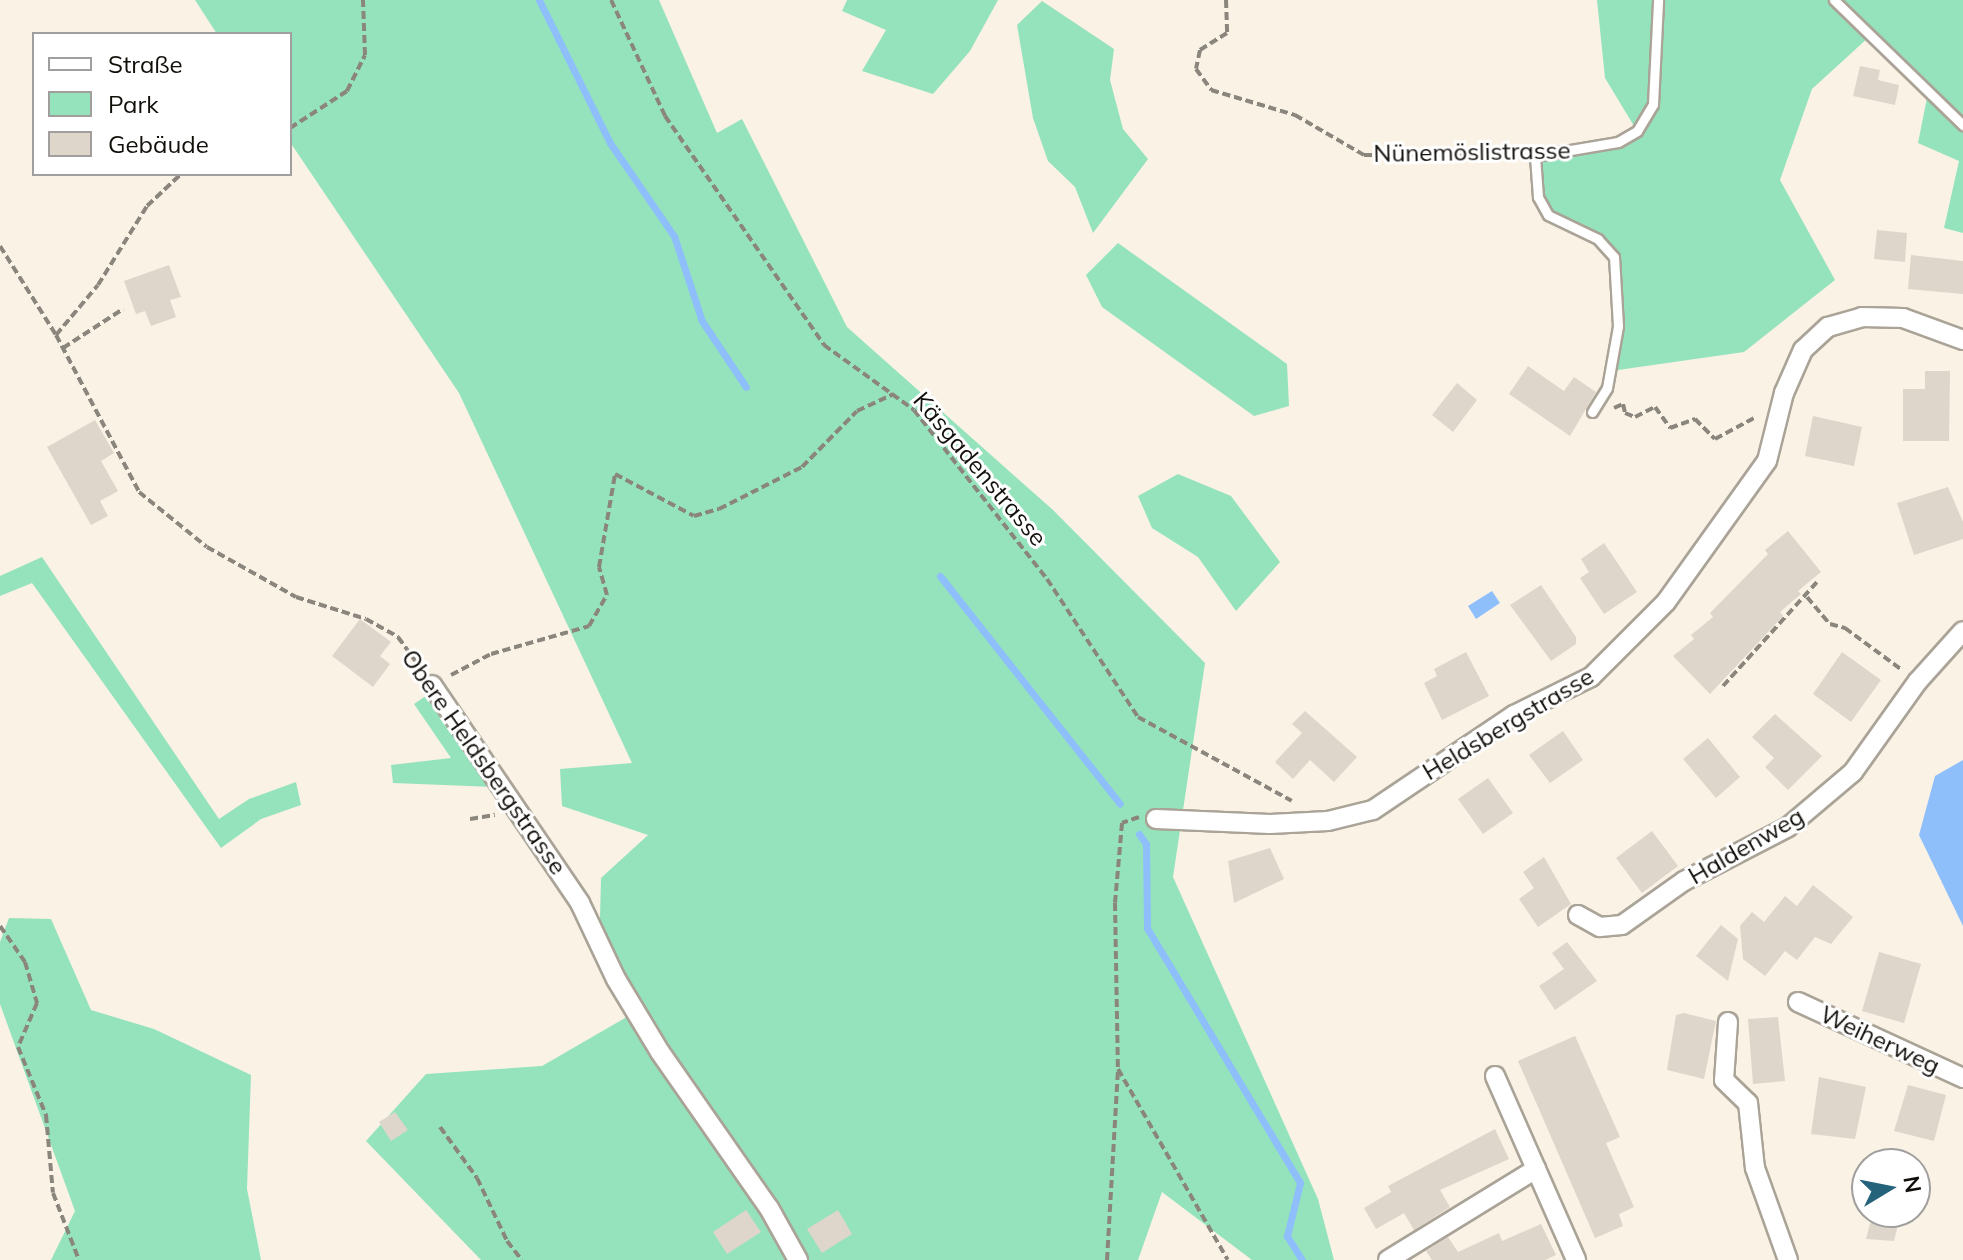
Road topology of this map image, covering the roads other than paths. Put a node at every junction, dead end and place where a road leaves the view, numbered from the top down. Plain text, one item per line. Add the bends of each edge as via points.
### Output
1 (1658, 0) edge
2 (1834, 0) edge
3 (1963, 125) edge
4 (1963, 340) edge
5 (1592, 412) dead end
6 (1963, 631) edge
7 (432, 685) road end
8 (1156, 819) road end
9 (1578, 915) dead end
10 (1798, 1002) dead end
11 (1728, 1022) dead end
12 (1495, 1076) dead end
13 (1963, 1078) edge
14 (1536, 1169) junction
15 (798, 1260) edge
16 (1388, 1260) edge
17 (1576, 1260) edge
18 (1788, 1260) edge

1 - 5 lane, Nünemöslistrasse via 1653,104 1637,131 1618,142 1535,156 1538,197 1548,215 1598,239 1614,257 1618,326 1601,398
2 - 3 lane
4 - 8 street, Heldsbergstrasse via 1903,318 1862,317 1828,327 1803,350 1784,393 1767,461 1666,602 1591,677 1514,715 1373,810 1328,821 1238,825
6 - 9 street, Haldenweg via 1918,681 1853,772 1788,827 1684,881 1622,925 1600,927
7 - 15 street, Obere Heldsbergstrasse via 580,903 616,979 660,1052 755,1186
10 - 13 street, Weiherweg
11 - 18 street via 1724,1080 1748,1103 1755,1168
12 - 14 street
14 - 16 street
14 - 17 street

